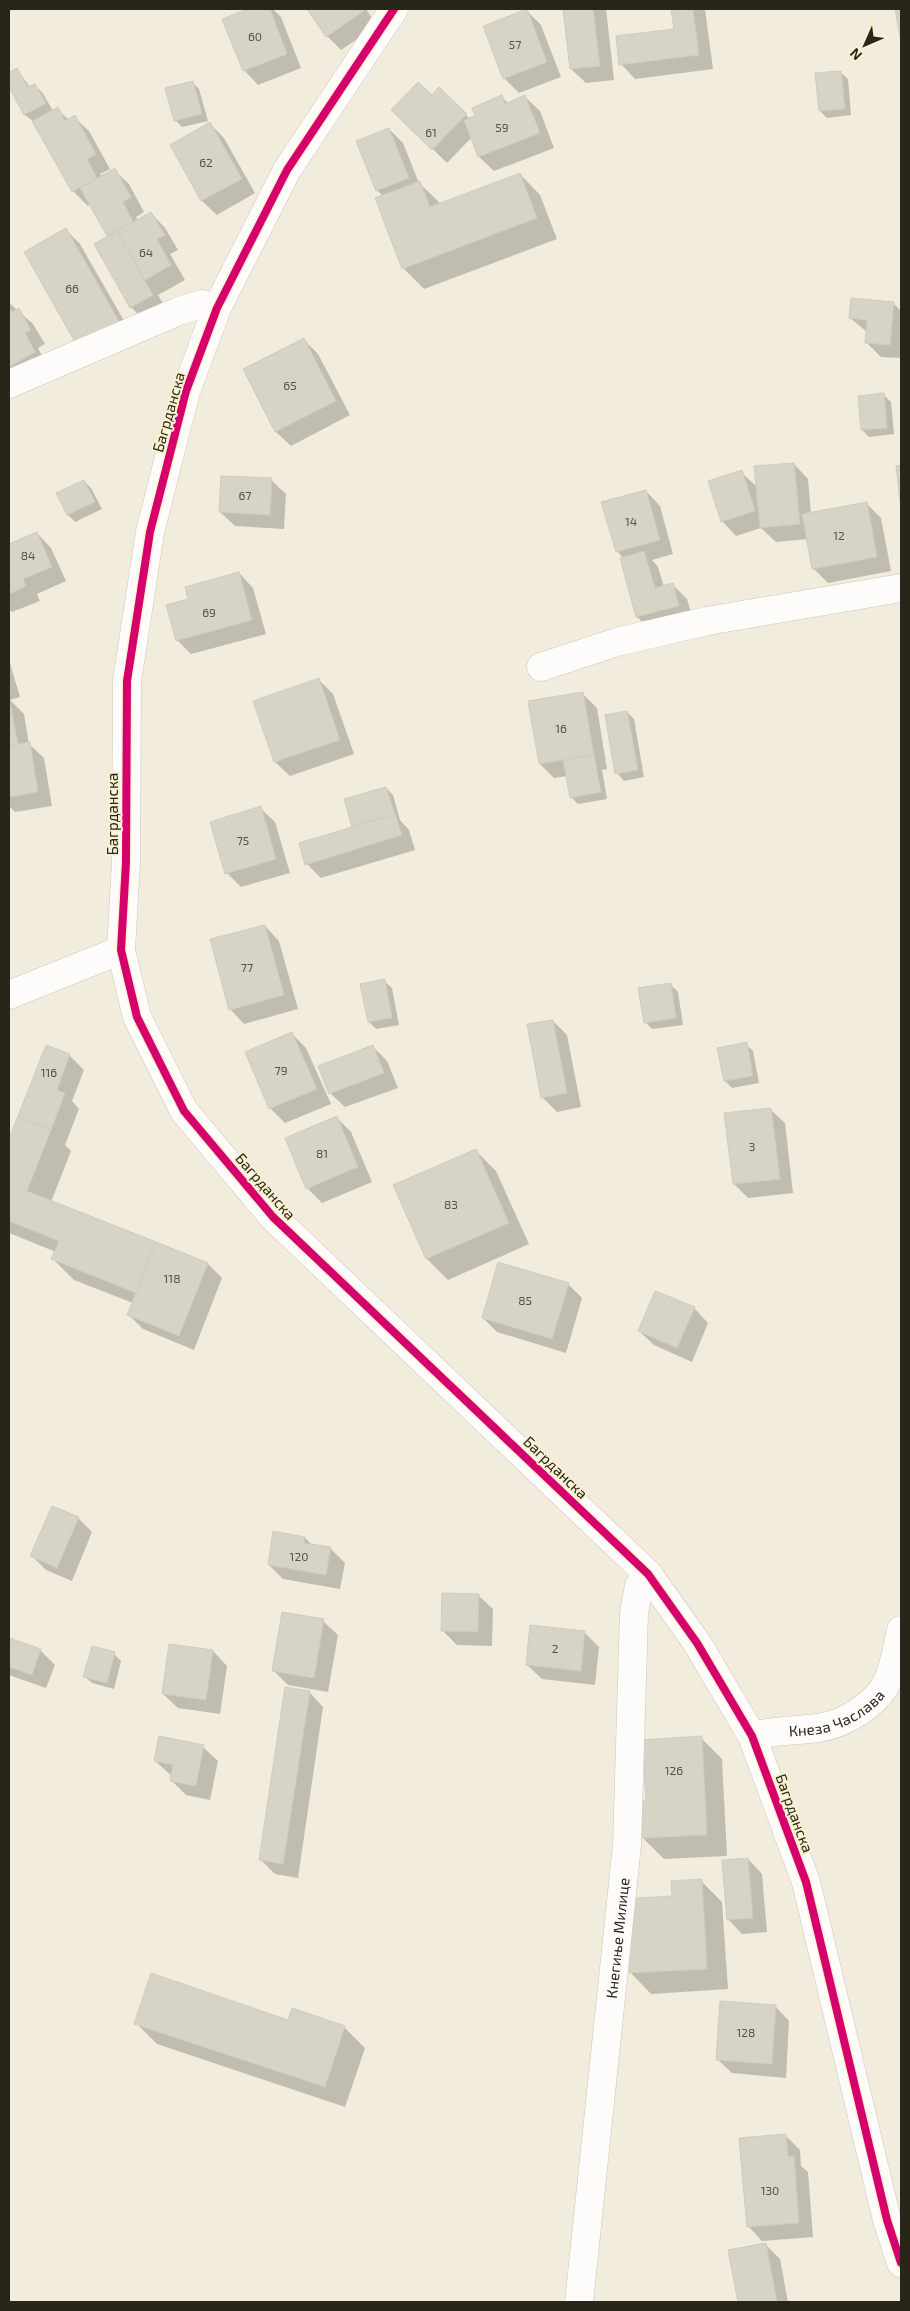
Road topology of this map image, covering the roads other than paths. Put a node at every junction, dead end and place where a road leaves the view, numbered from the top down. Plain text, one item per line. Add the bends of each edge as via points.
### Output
1 (394, 9) edge
2 (217, 308) junction
3 (9, 384) edge
4 (901, 588) edge
5 (541, 667) dead end
6 (121, 950) junction
7 (9, 995) edge
8 (648, 1574) junction
9 (901, 1630) edge
10 (752, 1736) junction
11 (901, 2263) edge
12 (579, 2302) edge

1 - 2 street, Багрданска via 287,170
2 - 3 street via 202,304 180,311
2 - 6 street, Багрданска via 186,391 150,532 127,681 126,862
4 - 5 street via 707,621 617,642
6 - 7 street
6 - 8 street, Багрданска via 137,1017 184,1110 273,1217
8 - 10 street, Багрданска via 698,1643
8 - 12 street, Кнегиње Милице via 639,1586 634,1613 628,1845
9 - 10 street, Кнеза Часлава via 890,1677 863,1709 819,1728 773,1730
10 - 11 street, Багрданска via 806,1882 884,2211

